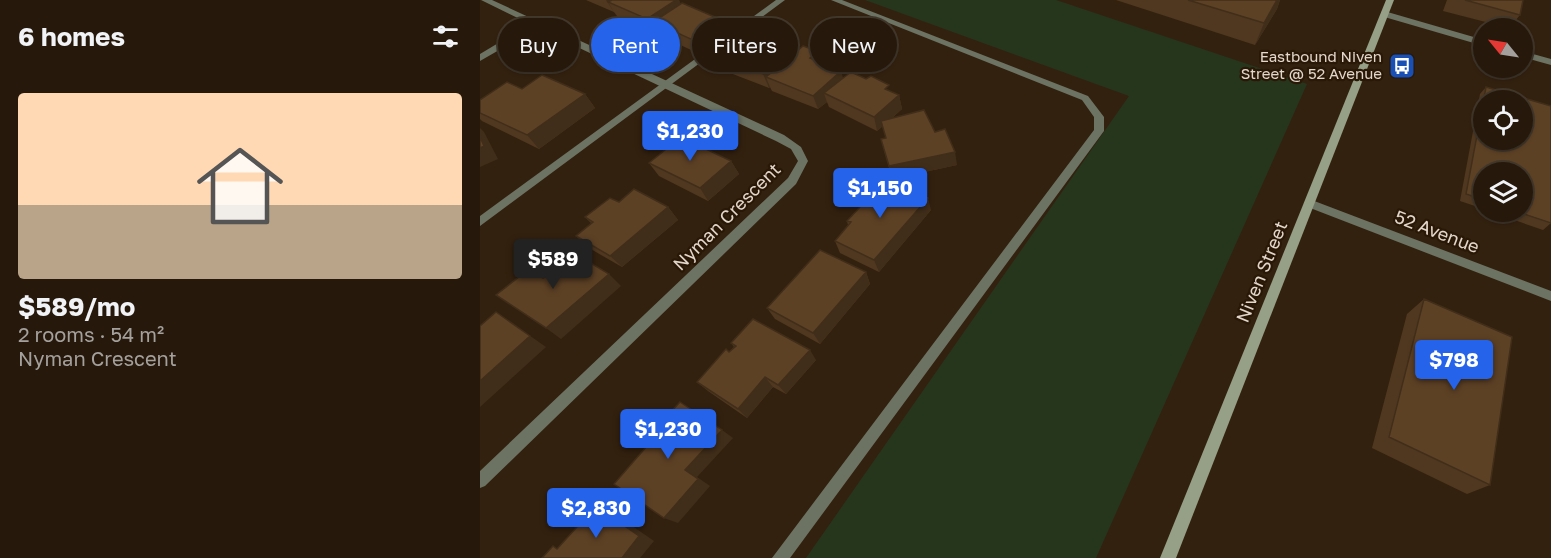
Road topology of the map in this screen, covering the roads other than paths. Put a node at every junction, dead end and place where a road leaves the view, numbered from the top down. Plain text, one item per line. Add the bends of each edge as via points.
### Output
1 (485, 0) edge
2 (782, 0) edge
3 (835, 0) edge
4 (1390, 0) edge
5 (1384, 14) junction
6 (524, 18) edge
7 (1473, 40) edge
8 (579, 44) edge
9 (498, 47) edge
10 (1533, 57) edge
11 (480, 58) edge
12 (1551, 62) edge
13 (666, 86) junction
14 (1309, 203) junction
15 (480, 222) edge
16 (1551, 296) edge
17 (480, 481) edge
18 (780, 558) edge
19 (1168, 558) edge

1 - 6 street, Nyman Crescent
2 - 13 street
3 - 18 street via 1085,98 1099,117 1099,131
4 - 5 street, Niven Street
5 - 7 street
5 - 14 street, Niven Street
8 - 13 street, Nyman Crescent
9 - 11 street
10 - 12 street
13 - 15 street
13 - 17 street, Nyman Crescent via 793,145 803,161 792,181
14 - 16 street, 52 Avenue
14 - 19 street, Niven Street

